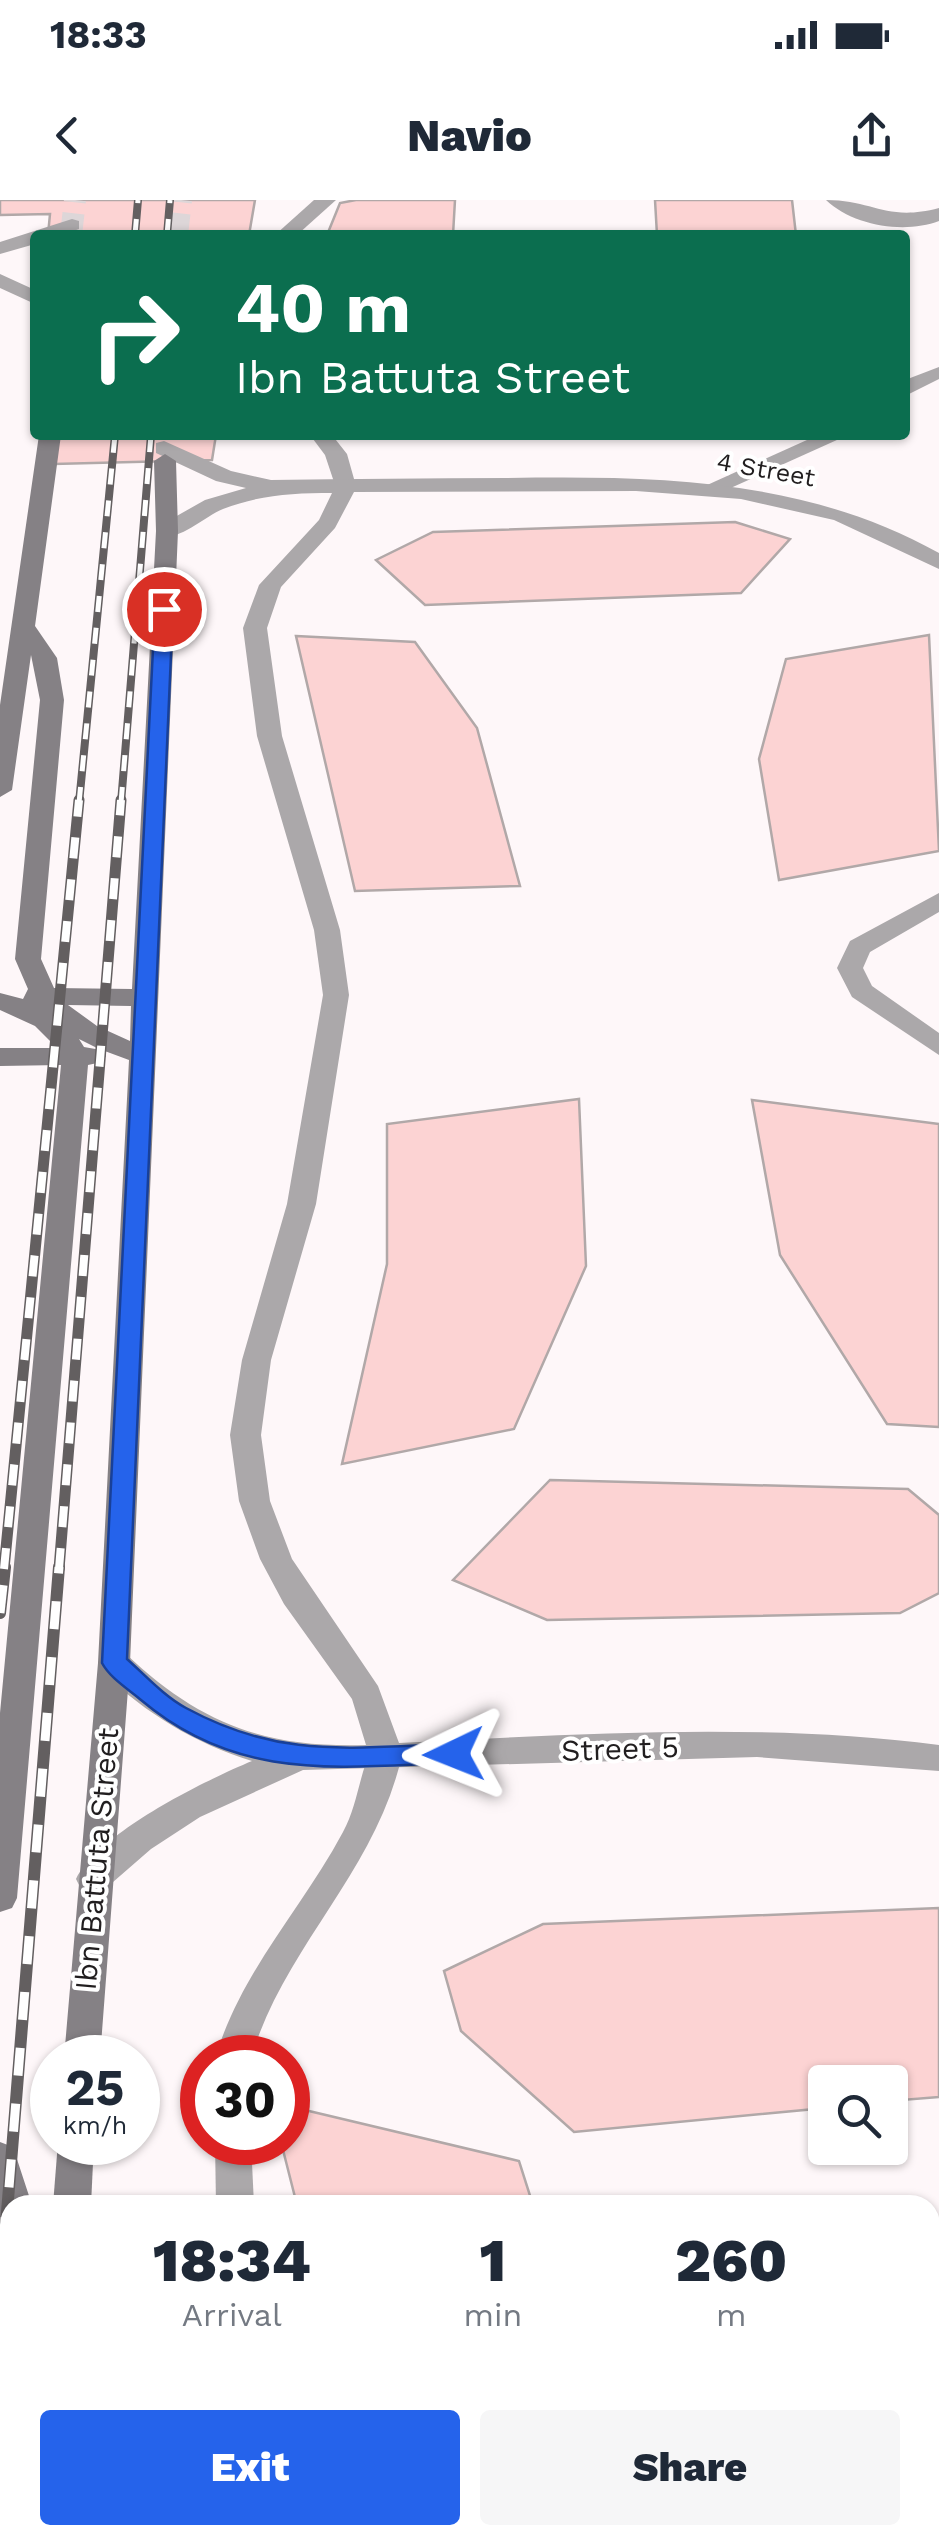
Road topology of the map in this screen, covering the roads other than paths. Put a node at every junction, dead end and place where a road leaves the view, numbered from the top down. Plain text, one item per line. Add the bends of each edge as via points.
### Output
1 (326, 200) edge
2 (836, 200) edge
3 (939, 214) edge
4 (72, 226) dead end
5 (60, 230) edge
6 (291, 230) edge
7 (30, 239) edge
8 (0, 248) edge
9 (0, 280) edge
10 (30, 295) edge
11 (939, 373) edge
12 (910, 386) edge
13 (49, 440) edge
14 (324, 440) edge
15 (825, 440) edge
16 (164, 455) joint
17 (345, 486) junction
18 (716, 486) junction
19 (270, 487) junction
20 (167, 531) junction
21 (939, 562) edge
22 (22, 624) junction
23 (0, 790) edge
24 (939, 900) edge
25 (43, 996) junction
26 (146, 998) junction
27 (0, 999) edge
28 (939, 1046) edge
29 (74, 1056) junction
30 (143, 1056) junction
31 (0, 1057) edge
32 (114, 1663) junction
33 (385, 1755) junction
34 (300, 1758) junction
35 (939, 1758) edge
36 (93, 1878) junction
37 (0, 1898) edge
38 (83, 2035) edge
39 (238, 2035) edge
40 (0, 2158) edge
41 (75, 2165) edge
42 (234, 2165) edge
43 (10, 2195) edge
44 (73, 2195) edge
45 (235, 2195) edge

1 - 6 street
2 - 3 street via 887,221
4 - 5 street
7 - 8 street
9 - 10 street
11 - 12 street
13 - 22 main road
14 - 17 street
15 - 18 street
16 - 19 street, 4 Street
16 - 20 main road, Ibn Battuta Street
17 - 18 street, 4 Street
17 - 19 street, 4 Street
17 - 33 street via 336,514 276,572 255,632 275,754 332,950 336,991 305,1196 250,1393 246,1456 272,1552 308,1615 370,1696
18 - 21 street, 4 Street via 839,513
19 - 20 street, 4 Street
20 - 26 main road, Ibn Battuta Street
22 - 23 main road
22 - 25 main road via 51,678 28,959
24 - 28 street via 859,947 850,968 861,991
25 - 26 main road
25 - 27 main road
25 - 30 main road via 101,1042
26 - 30 main road, Ibn Battuta Street
27 - 29 main road via 44,1018
29 - 30 main road
29 - 31 main road
29 - 37 main road
30 - 32 main road, Ibn Battuta Street
32 - 34 street, Street 5 via 163,1706 212,1734
32 - 36 main road, Ibn Battuta Street
33 - 34 street, Street 5
33 - 35 street, Street 5 via 772,1744
33 - 39 street via 374,1808 260,1986
34 - 36 street, Street 5 via 208,1793 166,1817
36 - 38 main road, Ibn Battuta Street
40 - 43 main road
41 - 44 main road
42 - 45 street

